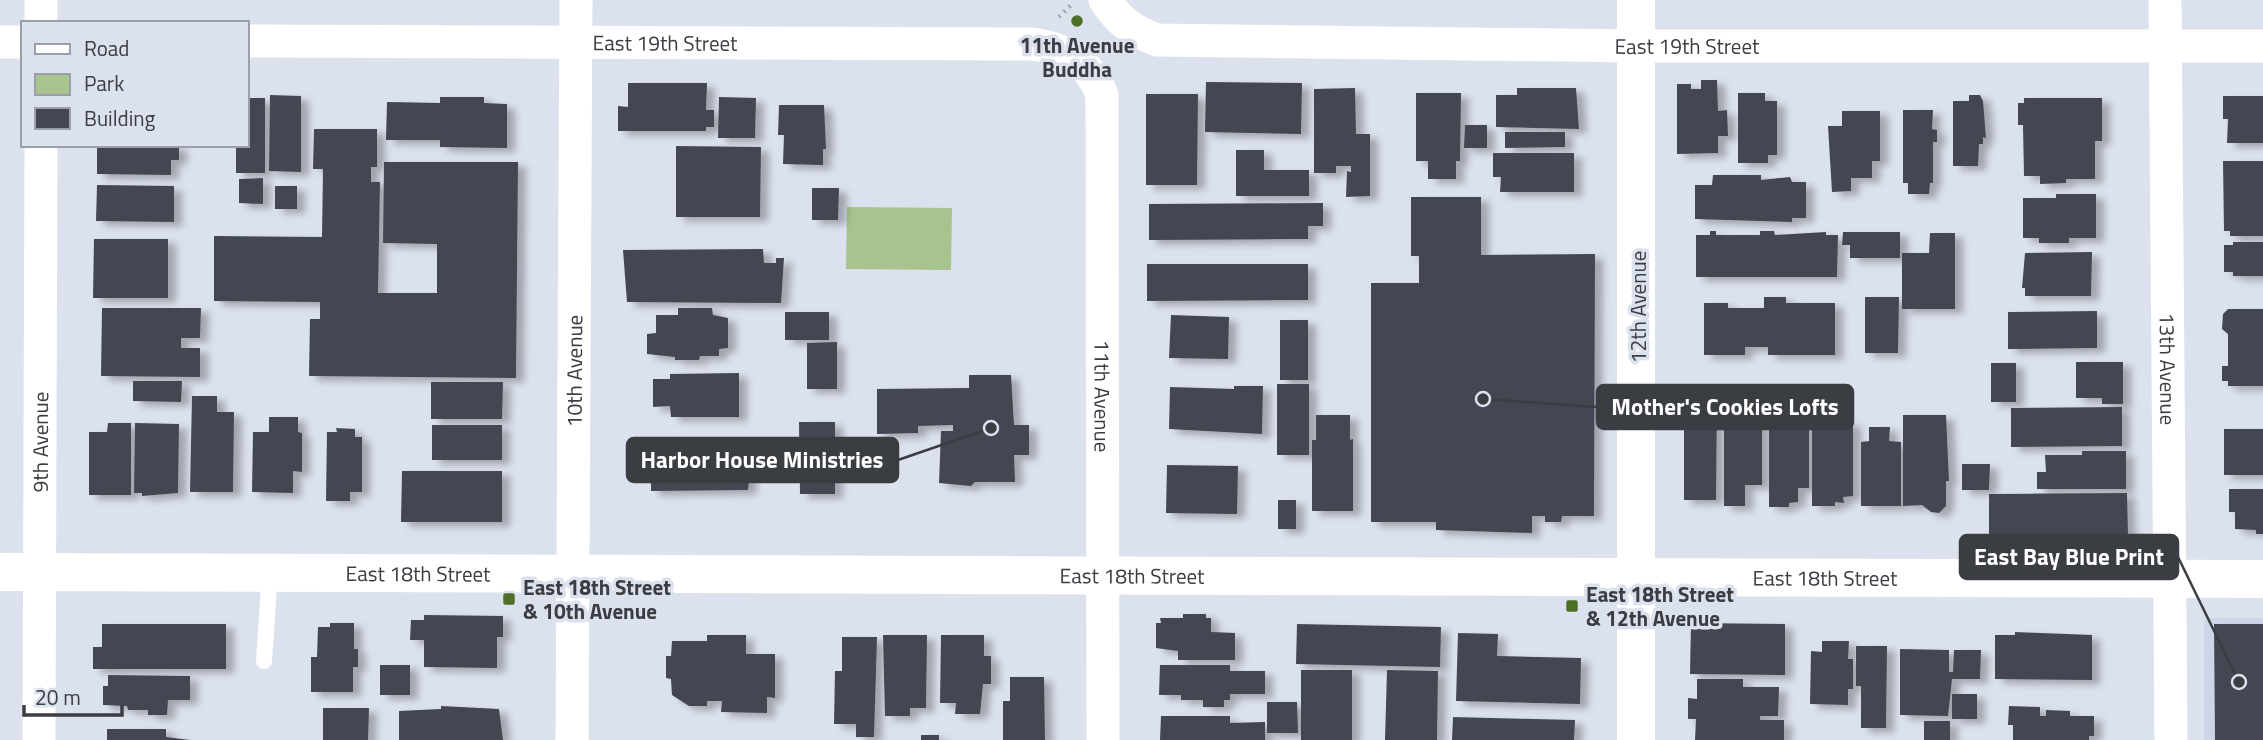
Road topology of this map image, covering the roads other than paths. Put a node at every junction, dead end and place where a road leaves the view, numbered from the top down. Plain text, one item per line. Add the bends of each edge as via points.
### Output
1 (41, 0) edge
2 (576, 0) edge
3 (1636, 0) edge
4 (2165, 0) edge
5 (1111, 9) edge
6 (41, 21) edge
7 (248, 41) edge
8 (0, 42) edge
9 (21, 42) edge
10 (576, 43) junction
11 (1635, 46) junction
12 (2166, 46) junction
13 (2263, 46) edge
14 (1080, 60) joint
15 (40, 147) edge
16 (0, 572) edge
17 (40, 572) junction
18 (270, 572) junction
19 (572, 573) junction
20 (1104, 574) junction
21 (1636, 575) junction
22 (2171, 579) junction
23 (2263, 579) edge
24 (264, 662) dead end
25 (39, 740) edge
26 (572, 740) edge
27 (1103, 740) edge
28 (1636, 740) edge
29 (2171, 740) edge

1 - 6 street
2 - 10 street, 10th Avenue
3 - 11 street, 12th Avenue
4 - 12 street, 13th Avenue
5 - 11 street, East 19th Street via 1135,32 1157,40
7 - 10 street, East 19th Street
8 - 9 street
10 - 14 street, East 19th Street via 1032,44 1057,47
10 - 19 street, 10th Avenue
11 - 12 street, East 19th Street
11 - 21 street, 12th Avenue
12 - 13 street, East 19th Street
12 - 22 street, 13th Avenue
14 - 20 street, 11th Avenue via 1095,76 1102,95
15 - 17 street, 9th Avenue
16 - 17 street, East 18th Street
17 - 18 street, East 18th Street
17 - 25 street, 9th Avenue
18 - 19 street, East 18th Street
18 - 24 lane
19 - 20 street, East 18th Street
19 - 26 street, 10th Avenue
20 - 21 street, East 18th Street
20 - 27 street, 11th Avenue
21 - 22 street, East 18th Street
21 - 28 street, 12th Avenue
22 - 23 street, East 18th Street
22 - 29 street, 13th Avenue

